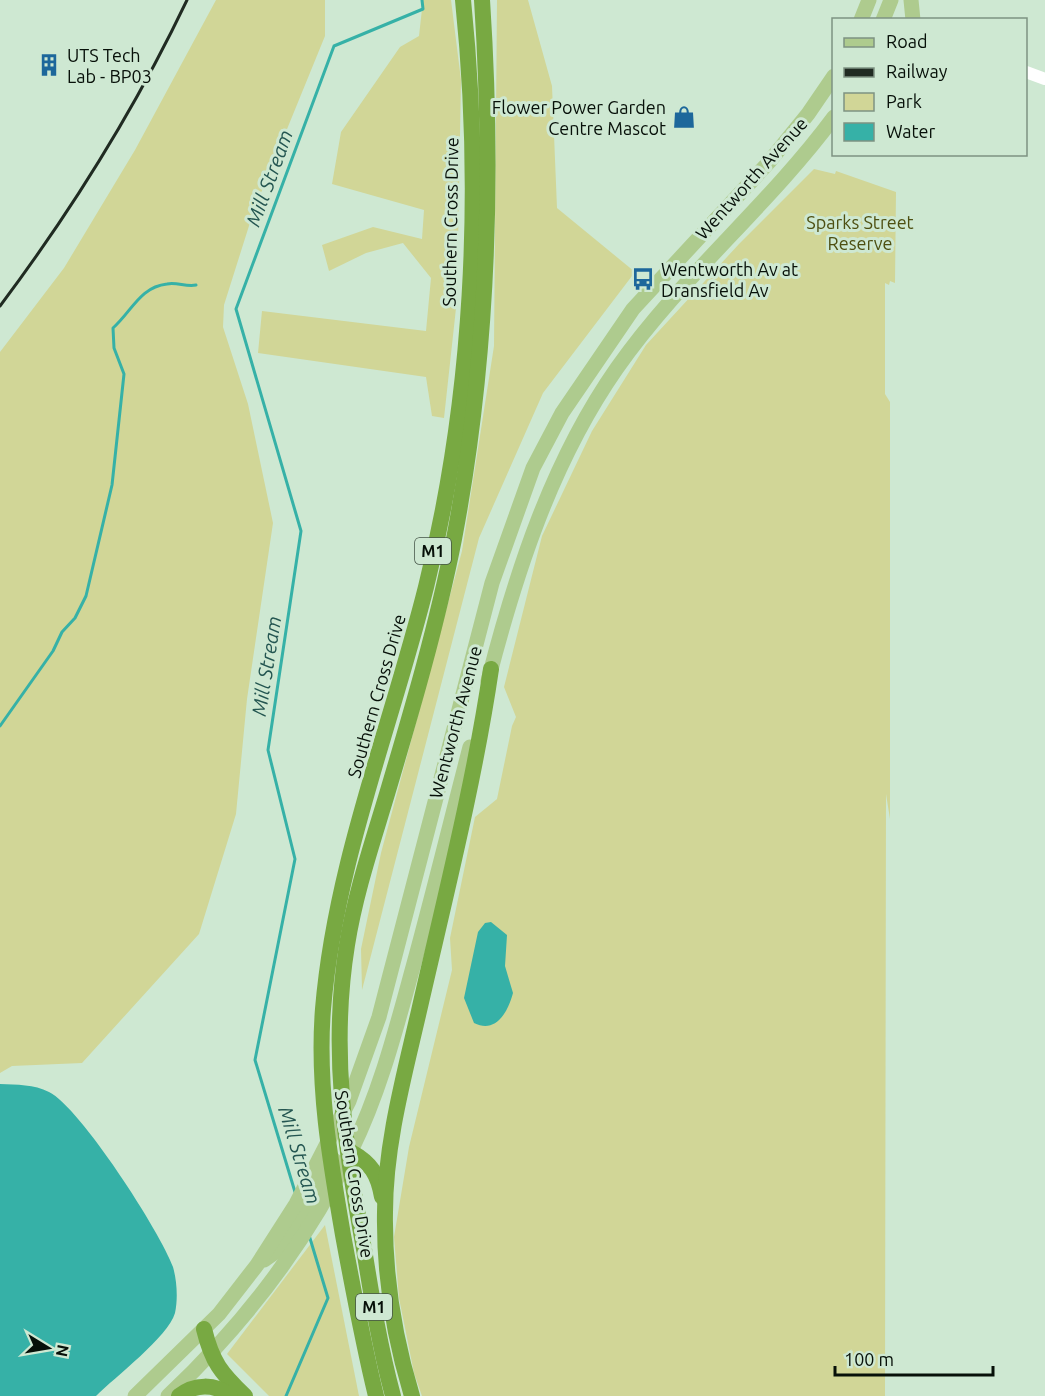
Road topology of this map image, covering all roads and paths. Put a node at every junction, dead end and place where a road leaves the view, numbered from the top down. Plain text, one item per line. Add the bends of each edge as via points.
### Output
1 (463, 0) edge
2 (482, 0) edge
3 (891, 0) edge
4 (911, 0) edge
5 (865, 10) edge
6 (883, 18) edge
7 (885, 18) edge
8 (913, 18) edge
9 (1027, 72) edge
10 (832, 79) edge
11 (1045, 80) edge
12 (832, 119) edge
13 (491, 669) junction
14 (351, 1152) junction
15 (304, 1209) junction
16 (384, 1209) junction
17 (204, 1329) junction
18 (210, 1355) junction
19 (135, 1396) edge
20 (168, 1396) edge
21 (179, 1396) edge
22 (230, 1396) edge
23 (245, 1396) edge
24 (376, 1396) edge
25 (393, 1396) edge
26 (412, 1396) edge

1 - 24 highway, Southern Cross Drive / M1 via 471,86 472,224 459,398 427,583 336,909 323,1010 322,1090 346,1250
2 - 25 highway, Southern Cross Drive / M1 via 488,261 469,445 438,609 360,883 341,993 339,1064 343,1125
3 - 7 main road
4 - 8 main road
5 - 6 street
9 - 11 street
10 - 15 main road, Wentworth Avenue via 769,162 626,318 584,378 533,468 492,583 365,1061
12 - 13 main road, Wentworth Avenue via 642,334 590,410 537,521
13 - 14 main road, Wentworth Avenue via 393,1041
13 - 16 highway via 479,747 403,1080
14 - 15 main road, Wentworth Avenue
14 - 16 highway via 376,1172
15 - 17 main road via 281,1248 257,1265
15 - 18 main road, Wentworth Avenue via 303,1237 277,1275
16 - 26 highway via 390,1303
17 - 18 highway
17 - 19 main road
18 - 20 main road, Wentworth Avenue
18 - 23 highway
21 - 22 highway via 212,1386

